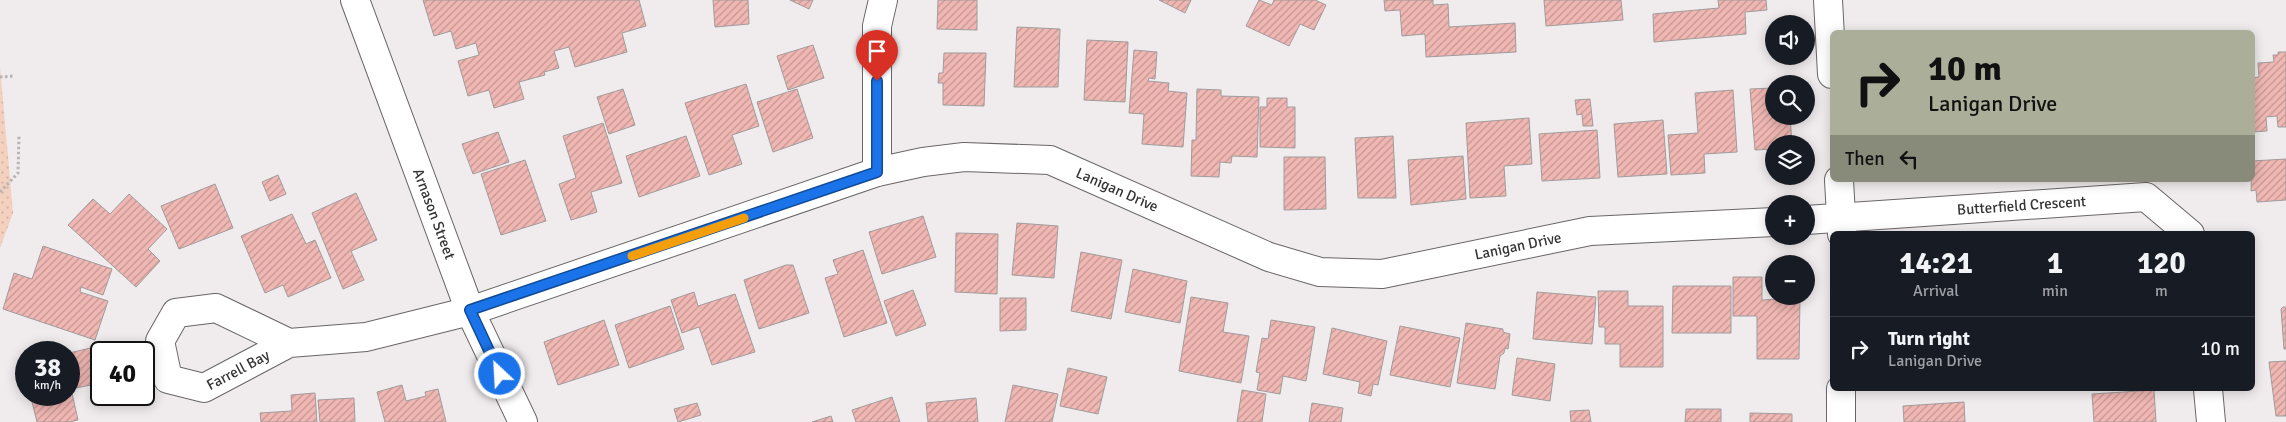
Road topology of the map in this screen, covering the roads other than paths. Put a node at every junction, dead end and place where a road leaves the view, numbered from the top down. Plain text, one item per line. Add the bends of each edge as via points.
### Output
1 (355, 0) edge
2 (883, 0) edge
3 (1828, 0) edge
4 (1830, 37) edge
5 (877, 172) junction
6 (1839, 182) edge
7 (1765, 222) edge
8 (1815, 222) edge
9 (1842, 226) edge
10 (2186, 231) edge
11 (470, 310) junction
12 (289, 343) dead end
13 (1841, 391) edge
14 (2208, 391) edge
15 (523, 422) edge
16 (1841, 422) edge
17 (2211, 422) edge

1 - 11 street, Arnason Street
2 - 5 street via 877,26
3 - 4 street
5 - 7 street, Lanigan Drive via 964,157 1050,160 1269,257 1320,272 1382,274 1590,231
5 - 11 street, Lanigan Drive
6 - 9 street
8 - 9 street
9 - 10 street, Butterfield Crescent via 2146,198
11 - 12 street via 366,337
11 - 15 street, Arnason Street
13 - 16 street
14 - 17 street

